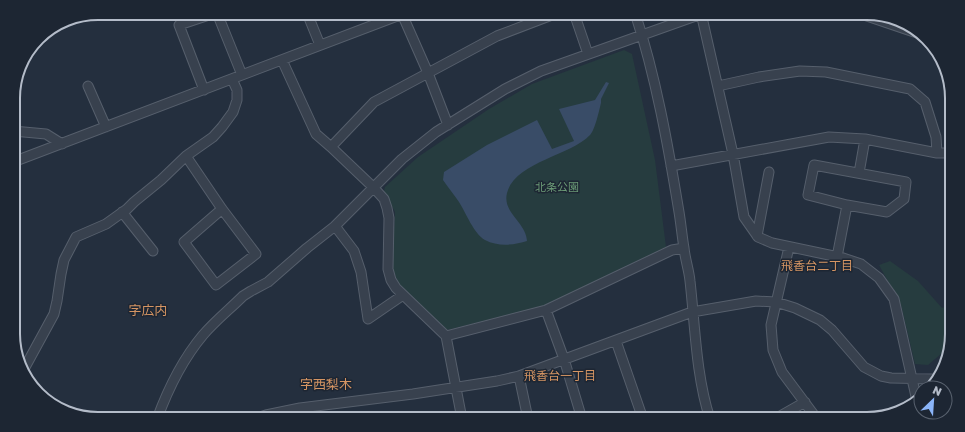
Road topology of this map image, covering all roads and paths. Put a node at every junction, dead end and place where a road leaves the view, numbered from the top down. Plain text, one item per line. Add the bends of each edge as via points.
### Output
1 (194, 20) edge
2 (219, 20) edge
3 (310, 20) edge
4 (374, 20) edge
5 (406, 20) edge
6 (539, 20) edge
7 (576, 20) edge
8 (637, 20) edge
9 (682, 20) edge
10 (704, 20) edge
11 (888, 23) edge
12 (898, 27) edge
13 (642, 34) junction
14 (320, 45) junction
15 (588, 54) junction
16 (282, 60) junction
17 (428, 73) junction
18 (242, 75) junction
19 (232, 79) junction
20 (88, 86) dead end
21 (718, 86) junction
22 (204, 90) junction
23 (448, 125) junction
24 (106, 127) junction
25 (20, 132) edge
26 (865, 140) junction
27 (62, 144) junction
28 (331, 147) junction
29 (936, 153) junction
30 (945, 153) edge
31 (733, 154) junction
32 (186, 156) junction
33 (20, 159) edge
34 (671, 166) junction
35 (769, 172) dead end
36 (859, 173) junction
37 (373, 187) junction
38 (847, 205) junction
39 (222, 209) junction
40 (122, 212) junction
41 (335, 226) junction
42 (757, 236) junction
43 (789, 247) junction
44 (684, 248) junction
45 (153, 251) dead end
46 (836, 257) junction
47 (403, 294) junction
48 (776, 302) junction
49 (546, 310) junction
50 (692, 312) junction
51 (446, 336) junction
52 (616, 341) junction
53 (564, 359) junction
54 (26, 365) edge
55 (519, 376) junction
56 (912, 378) junction
57 (930, 379) edge
58 (913, 383) edge
59 (455, 387) junction
60 (805, 402) junction
61 (160, 412) edge
62 (281, 412) edge
63 (460, 412) edge
64 (527, 412) edge
65 (580, 412) edge
66 (641, 412) edge
67 (708, 412) edge
68 (787, 412) edge
69 (812, 412) edge

1 - 22 street via 179,25
2 - 18 street
3 - 14 street
4 - 14 street
5 - 17 street
6 - 17 street via 497,36
7 - 15 street
8 - 13 street
9 - 13 street
10 - 21 street
11 - 12 street
13 - 15 street
13 - 34 street
14 - 16 street
15 - 23 street via 516,82
16 - 18 street
16 - 28 street via 316,134
17 - 23 street
17 - 28 street via 374,102
18 - 19 street
19 - 22 street
19 - 32 street via 237,90 229,119 213,137
20 - 24 street
21 - 29 street via 800,71 826,72 910,89 925,102 936,137
21 - 31 street
22 - 24 street
23 - 37 street via 416,147
24 - 27 street
25 - 27 street via 46,134
26 - 29 street
26 - 31 street via 829,137
26 - 36 street
27 - 33 street
28 - 37 street
29 - 30 street
31 - 34 street
31 - 42 street via 744,217
32 - 39 street
32 - 40 street
34 - 44 street
35 - 42 street
36 - 38 street via 814,165 808,195
36 - 38 street via 906,182 904,199 887,212
37 - 41 street
37 - 47 street via 387,208 388,269 391,280
38 - 46 street
39 - 39 street via 256,254 216,285 184,242
40 - 45 street
40 - 54 street via 106,224 76,238 64,260 54,314
41 - 47 street via 354,251 361,272 368,318
41 - 61 street via 268,282 243,296 204,334 171,383
42 - 43 street
43 - 46 street
43 - 48 street
44 - 49 street via 672,250
44 - 50 street via 690,279
46 - 56 street via 861,264 879,278 894,299
47 - 51 street
48 - 50 street via 756,301
48 - 56 street via 820,320 864,367 872,372 891,378
48 - 60 street via 771,325 773,350 782,372
49 - 51 street
49 - 53 street
50 - 52 street
50 - 67 street via 702,389
51 - 59 street
52 - 53 street
52 - 66 street
53 - 55 street
53 - 65 street
55 - 59 street
55 - 64 street
56 - 57 street
56 - 58 street
59 - 62 street
59 - 63 street
60 - 68 street
60 - 69 street

